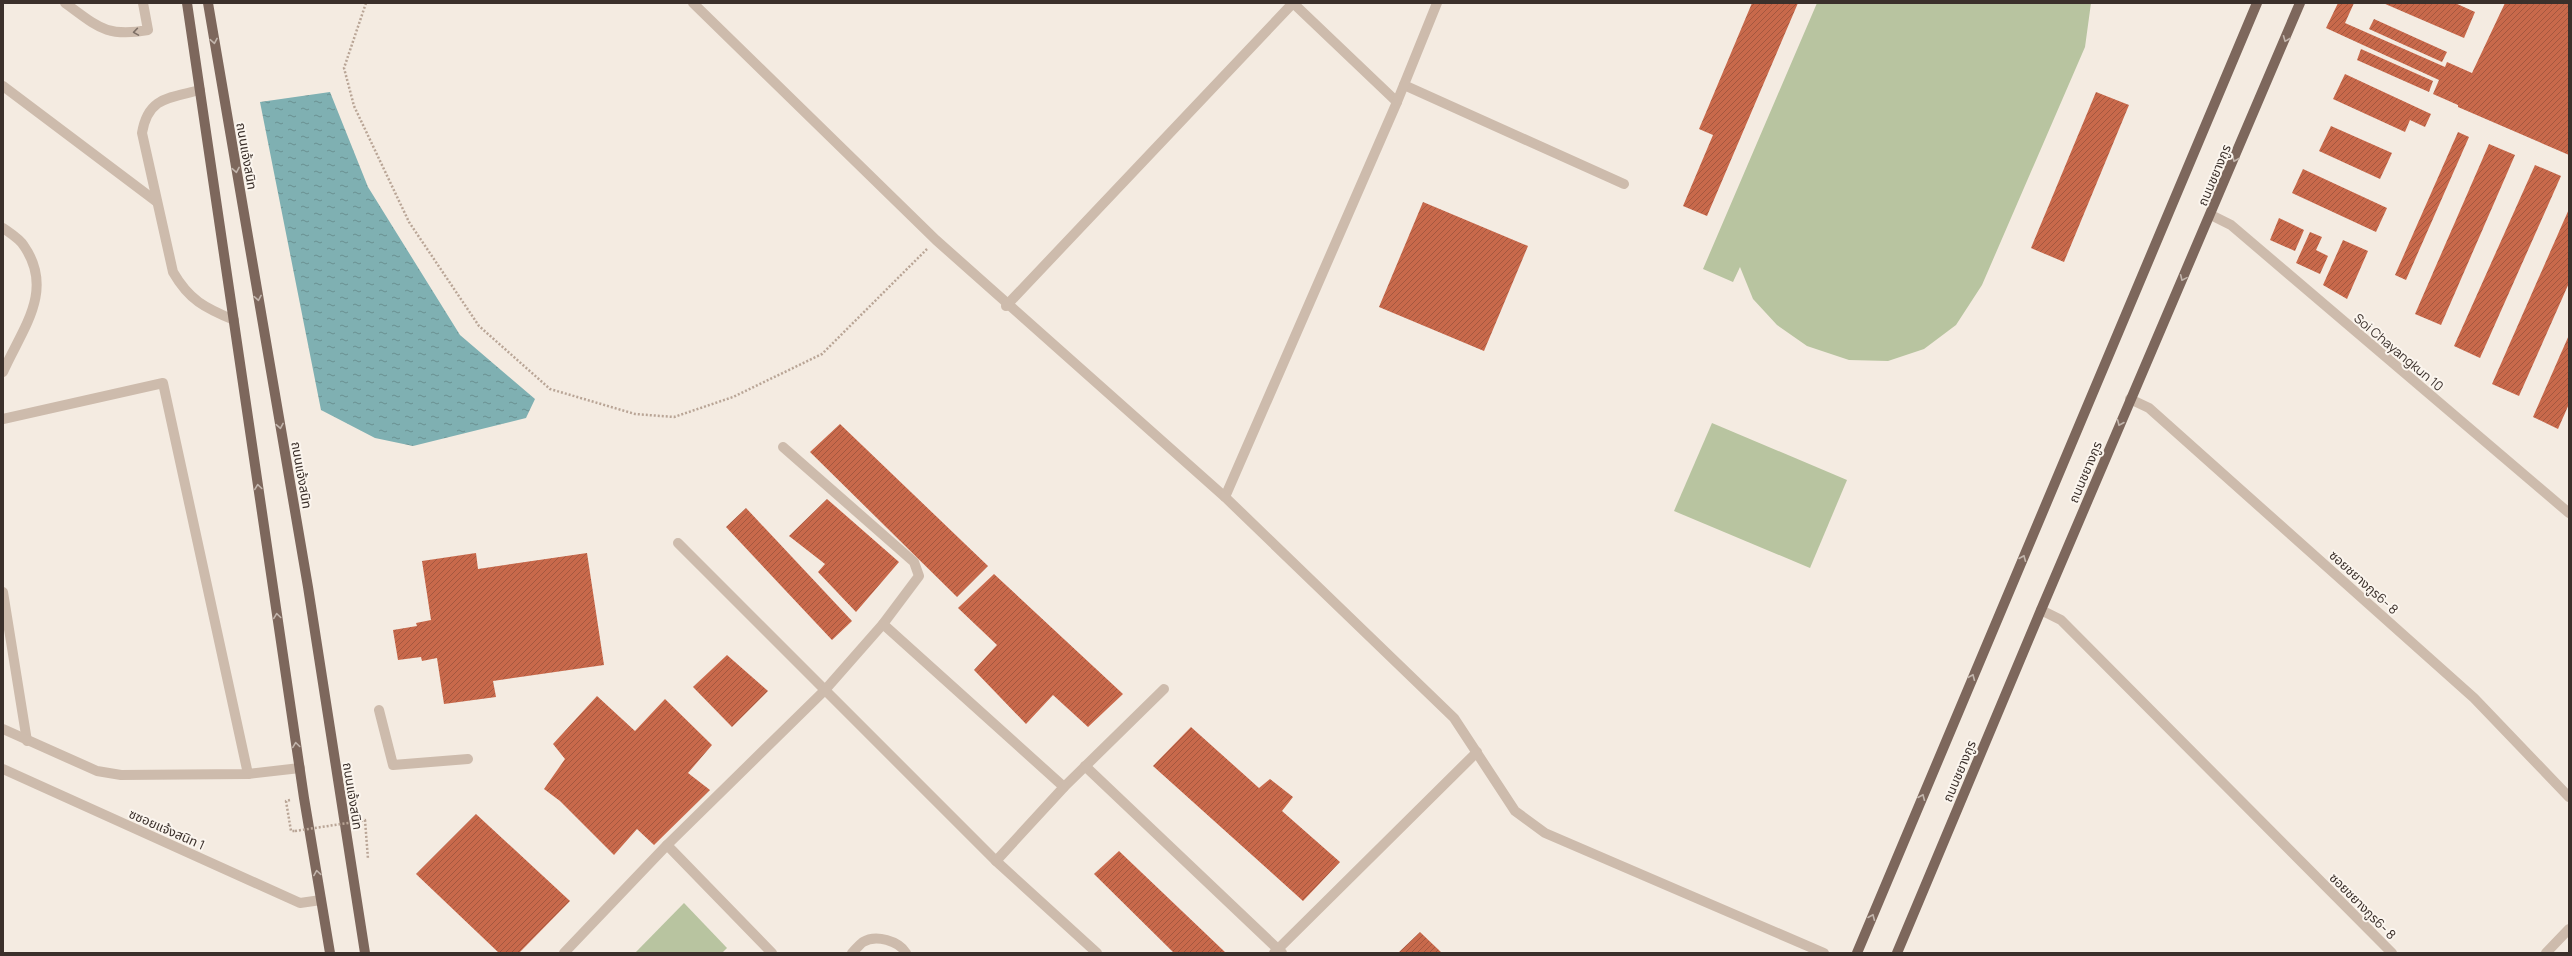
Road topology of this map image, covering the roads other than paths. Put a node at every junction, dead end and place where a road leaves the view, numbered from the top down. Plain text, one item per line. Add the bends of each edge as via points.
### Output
1 (65, 3) edge
2 (143, 3) edge
3 (188, 3) edge
4 (208, 3) edge
5 (693, 3) edge
6 (1293, 3) edge
7 (1437, 3) edge
8 (2257, 3) edge
9 (2300, 3) edge
10 (1404, 85) junction
11 (3, 86) edge
12 (200, 90) junction
13 (1397, 102) junction
14 (1624, 184) dead end
15 (156, 202) junction
16 (2211, 215) junction
17 (3, 228) edge
18 (1006, 306) junction
19 (234, 320) junction
20 (6, 355) edge
21 (3, 372) edge
22 (2130, 400) junction
23 (3, 419) edge
24 (783, 447) dead end
25 (1225, 497) junction
26 (2569, 513) edge
27 (678, 543) dead end
28 (3, 592) edge
29 (2041, 610) junction
30 (883, 624) junction
31 (1164, 689) dead end
32 (825, 690) junction
33 (379, 710) dead end
34 (3, 730) edge
35 (27, 741) junction
36 (1477, 752) junction
37 (468, 759) dead end
38 (1085, 766) junction
39 (300, 768) junction
40 (3, 769) edge
41 (248, 774) junction
42 (1064, 787) junction
43 (2569, 797) edge
44 (667, 845) junction
45 (996, 861) junction
46 (321, 900) junction
47 (2569, 929) edge
48 (1278, 952) edge
49 (330, 953) edge
50 (365, 953) edge
51 (564, 953) edge
52 (772, 953) edge
53 (852, 953) edge
54 (906, 953) edge
55 (1097, 953) edge
56 (1824, 953) edge
57 (1857, 953) edge
58 (1897, 953) edge
59 (2392, 953) edge
60 (2546, 953) edge

2 -> 1 street via 148,30 121,34 96,26
3 - 12 main road
4 -> 50 main road, ถนนแจ้งสนิท via 308,587
5 - 18 street
6 - 13 street
6 - 18 street
7 - 10 street
57 -> 8 main road, ถนนชยางกูร
9 -> 16 main road, ถนนชยางกูร
10 - 13 street
10 - 14 street
11 - 15 street
12 - 15 street via 168,99 150,108 144,120 142,133
12 - 19 main road
13 - 25 street
15 - 19 street via 174,272 183,289 202,306
16 -> 22 main road, ถนนชยางกูร
16 - 26 street, Soi Chayangkun 10 via 2231,225
17 - 20 street via 24,244 37,270 37,295 29,318
18 - 25 street
39 -> 19 main road
20 - 21 street
22 -> 29 main road, ถนนชยางกูร
22 - 43 street, ซอยชยางกูร6- 8 via 2149,408 2474,698
23 - 41 street via 163,382
24 - 30 street via 914,562 919,576
25 - 36 street via 1454,718
27 - 32 street
28 - 35 street
29 - 58 main road, ถนนชยางกูร
29 - 59 street, ซอยชยางกูร6- 8 via 2061,620
30 - 32 street
30 - 42 street
31 - 38 street
32 - 44 street
32 - 45 street
33 - 37 street via 393,765
34 - 35 street
35 - 41 street via 97,771 121,775
36 - 48 street
36 - 56 street via 1515,811 1545,833
38 - 42 street
38 - 48 street
39 - 41 street
46 -> 39 main road
40 - 46 street, ซซอยแจ้งสนิท 1 via 300,903
42 - 45 street
44 - 51 street
44 - 52 street
45 - 55 street
46 - 49 main road
47 - 60 street
53 - 54 street via 864,941 885,938

